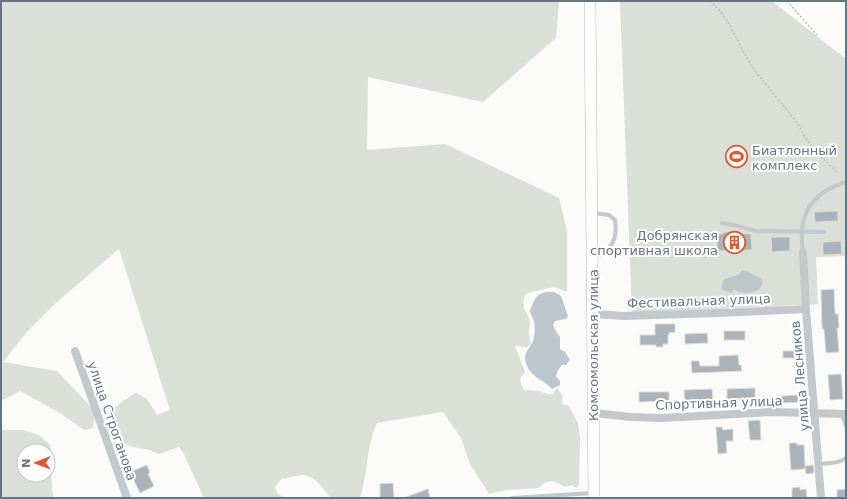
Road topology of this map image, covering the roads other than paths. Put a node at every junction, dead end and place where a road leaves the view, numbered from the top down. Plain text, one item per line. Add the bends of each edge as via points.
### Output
1 (590, 1) edge
2 (846, 182) edge
3 (592, 213) junction
4 (722, 223) dead end
5 (802, 231) junction
6 (824, 232) dead end
7 (803, 252) joint
8 (592, 258) junction
9 (806, 309) junction
10 (593, 314) junction
11 (75, 351) dead end
12 (594, 413) junction
13 (815, 413) junction
14 (844, 414) edge
15 (846, 426) edge
16 (846, 458) edge
17 (819, 464) junction
18 (594, 496) edge
19 (127, 498) edge
20 (512, 498) edge
21 (821, 498) edge

1 - 3 main road, Комсомольская улица
2 - 5 lane via 827,189 812,202 803,220
3 - 8 main road, Комсомольская улица
3 - 8 lane via 609,215 616,224 610,248
4 - 5 lane via 755,231
5 - 6 lane
5 - 7 lane
7 - 9 street, улица Лесников
8 - 10 main road, Комсомольская улица
9 - 10 street, Фестивальная улица via 624,316
9 - 13 street, улица Лесников
10 - 12 main road, Комсомольская улица
11 - 19 street, улица Строганова
12 - 13 street, Спортивная улица via 631,418 656,418 773,412
12 - 18 main road, Комсомольская улица
13 - 14 street, Спортивная улица
13 - 17 street, улица Лесников
14 - 15 lane
16 - 17 lane via 840,462
17 - 21 street, улица Лесников
18 - 20 lane

